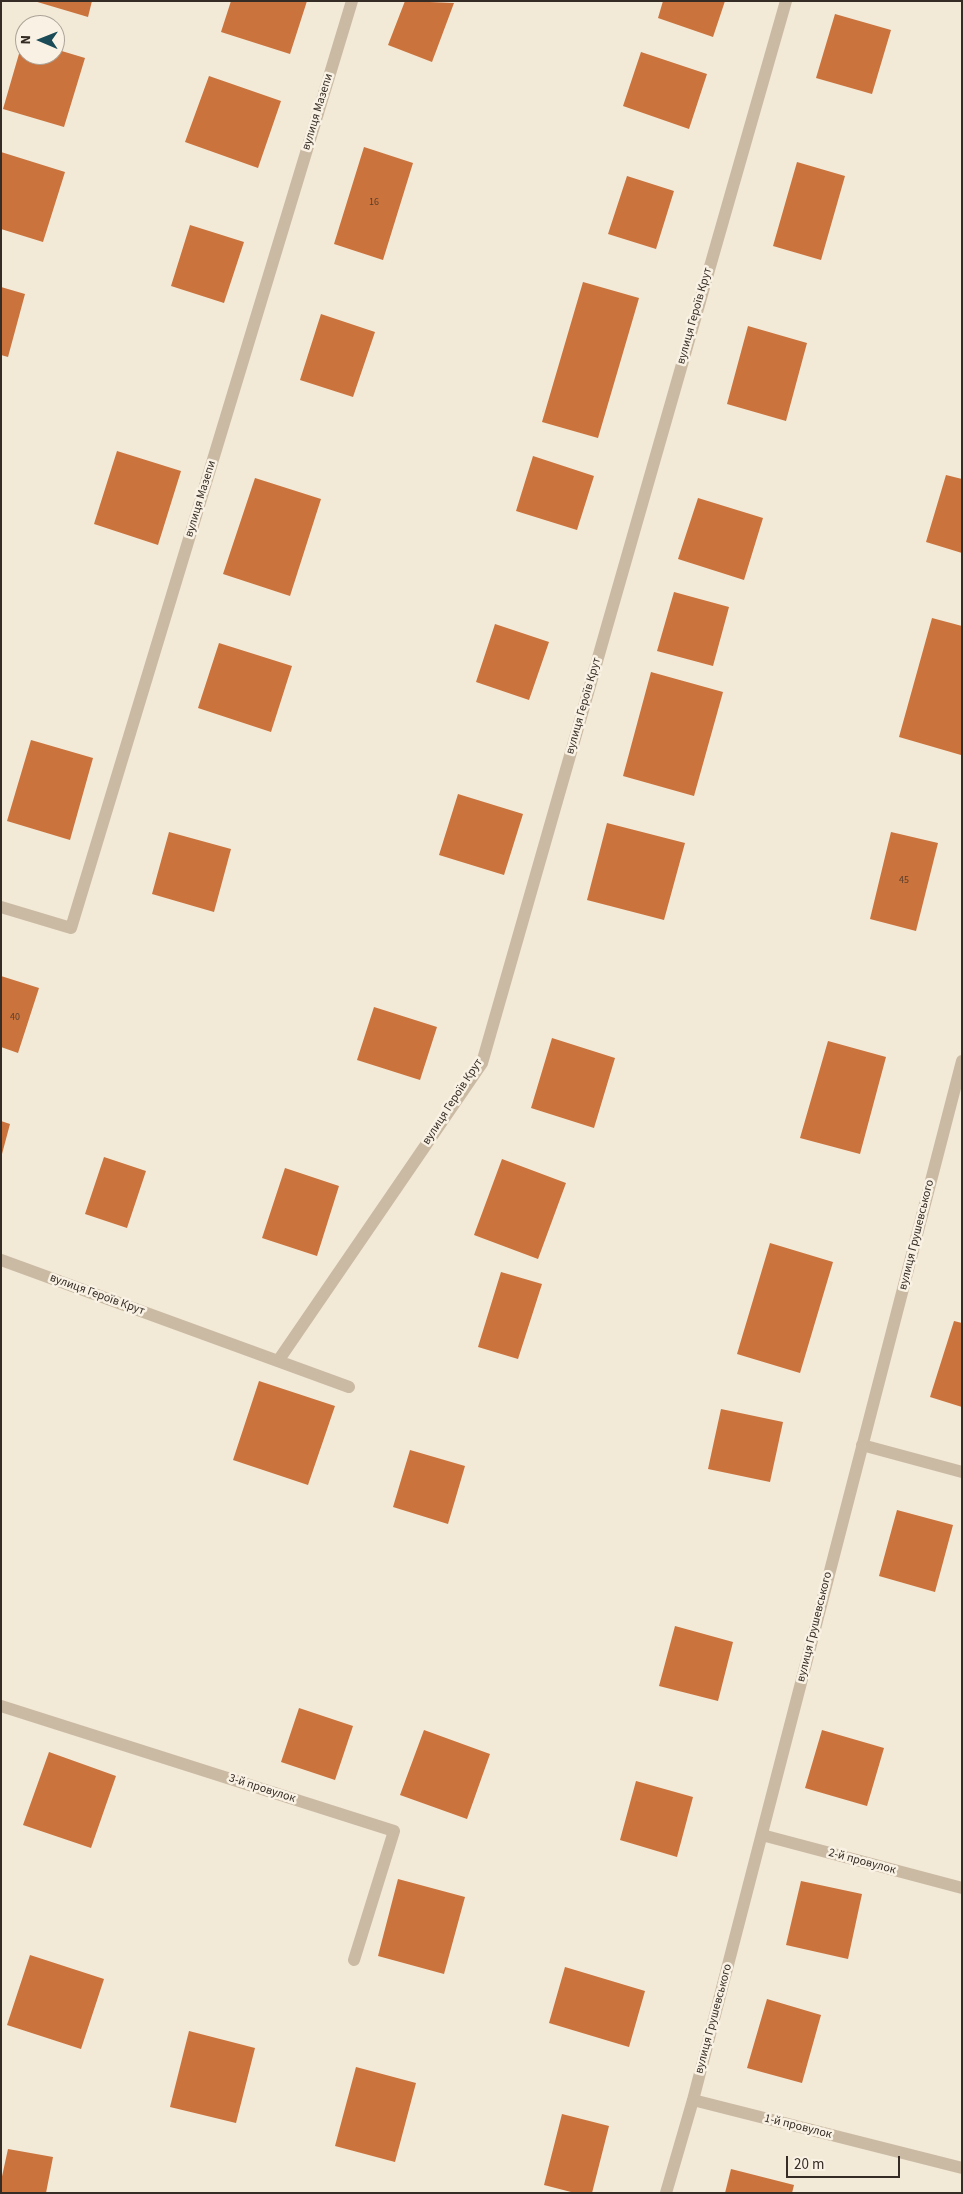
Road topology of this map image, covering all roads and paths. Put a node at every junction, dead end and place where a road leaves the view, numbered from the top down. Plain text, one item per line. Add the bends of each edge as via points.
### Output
1 (352, 1) edge
2 (786, 1) edge
3 (1, 907) edge
4 (962, 1060) edge
5 (1, 1260) edge
6 (278, 1361) junction
7 (349, 1387) dead end
8 (862, 1445) junction
9 (962, 1472) edge
10 (1, 1706) edge
11 (762, 1835) junction
12 (962, 1888) edge
13 (354, 1960) dead end
14 (693, 2100) junction
15 (962, 2168) edge
16 (666, 2193) edge

1 - 3 street, вулиця Мазепи via 71,928
2 - 6 street, вулиця Героїв Крут via 482,1063
4 - 8 street, вулиця Грушевського
5 - 6 street, вулиця Героїв Крут
6 - 7 street, вулиця Героїв Крут
8 - 9 street
8 - 11 street, вулиця Грушевського
10 - 13 street, 3-й провулок via 394,1831
11 - 12 street, 2-й провулок
11 - 14 street, вулиця Грушевського
14 - 15 street, 1-й провулок
14 - 16 street, вулиця Грушевського

